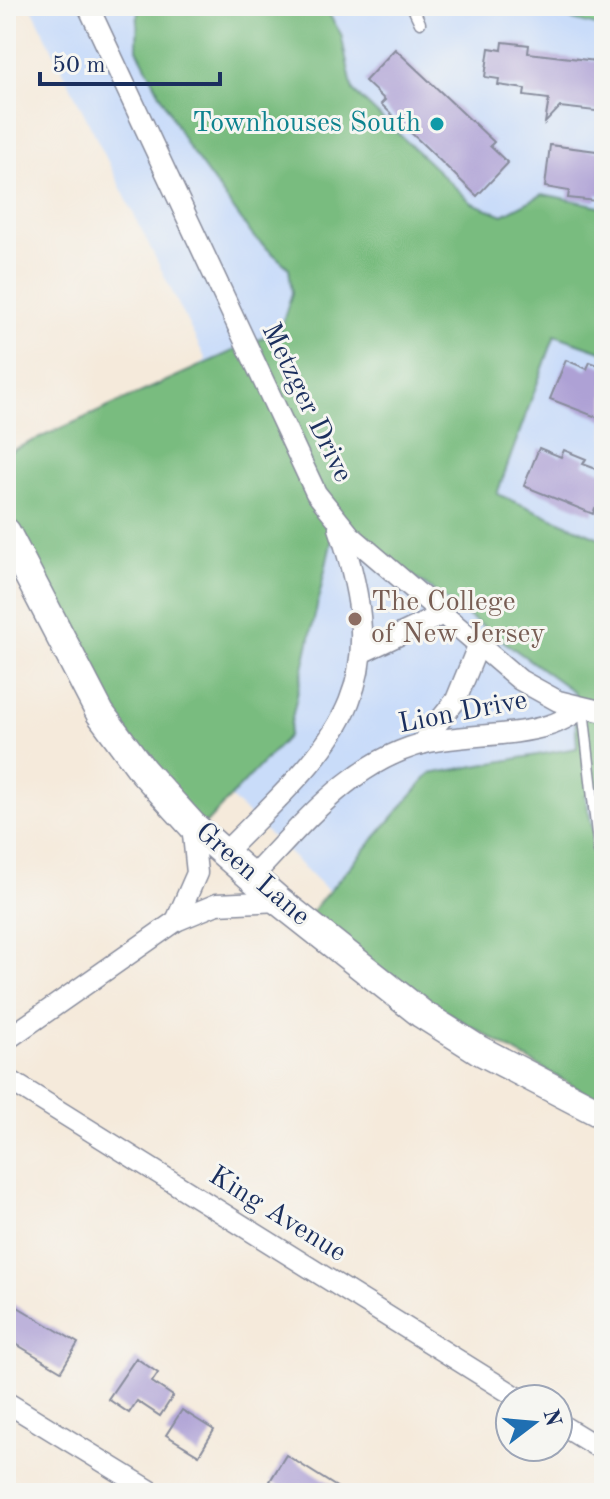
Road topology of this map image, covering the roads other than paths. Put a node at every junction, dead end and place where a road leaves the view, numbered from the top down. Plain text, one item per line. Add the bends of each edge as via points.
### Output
1 (88, 6) edge
2 (412, 6) edge
3 (420, 23) dead end
4 (336, 520) junction
5 (6, 532) edge
6 (441, 615) junction
7 (478, 646) junction
8 (363, 652) junction
9 (583, 709) junction
10 (604, 712) edge
11 (421, 744) junction
12 (192, 825) junction
13 (224, 853) junction
14 (604, 862) edge
15 (252, 877) junction
16 (279, 901) junction
17 (176, 921) junction
18 (6, 1040) edge
19 (6, 1078) edge
20 (604, 1115) edge
21 (494, 1383) edge
22 (6, 1402) edge
23 (574, 1433) edge
24 (604, 1451) edge
25 (154, 1493) edge

1 - 4 street, Metzger Drive via 303,469
2 - 3 lane
4 - 6 street, Metzger Drive
4 - 8 street via 360,609
5 - 12 street, Green Lane via 100,713
6 - 7 street, Metzger Drive
6 - 8 street
7 - 9 street, Metzger Drive via 535,690
7 - 11 street via 456,700
8 - 13 street via 334,735
9 - 10 street, Metzger Drive
9 - 11 street, Lion Drive via 550,725
9 - 14 lane
11 - 15 street, Lion Drive via 359,773
12 - 13 street, Green Lane
12 - 17 street via 195,883
13 - 15 street, Green Lane
15 - 16 street, Green Lane
16 - 17 street via 217,904
16 - 20 street, Green Lane via 422,1014
17 - 18 street
19 - 21 street, King Avenue
22 - 25 street
23 - 24 street

